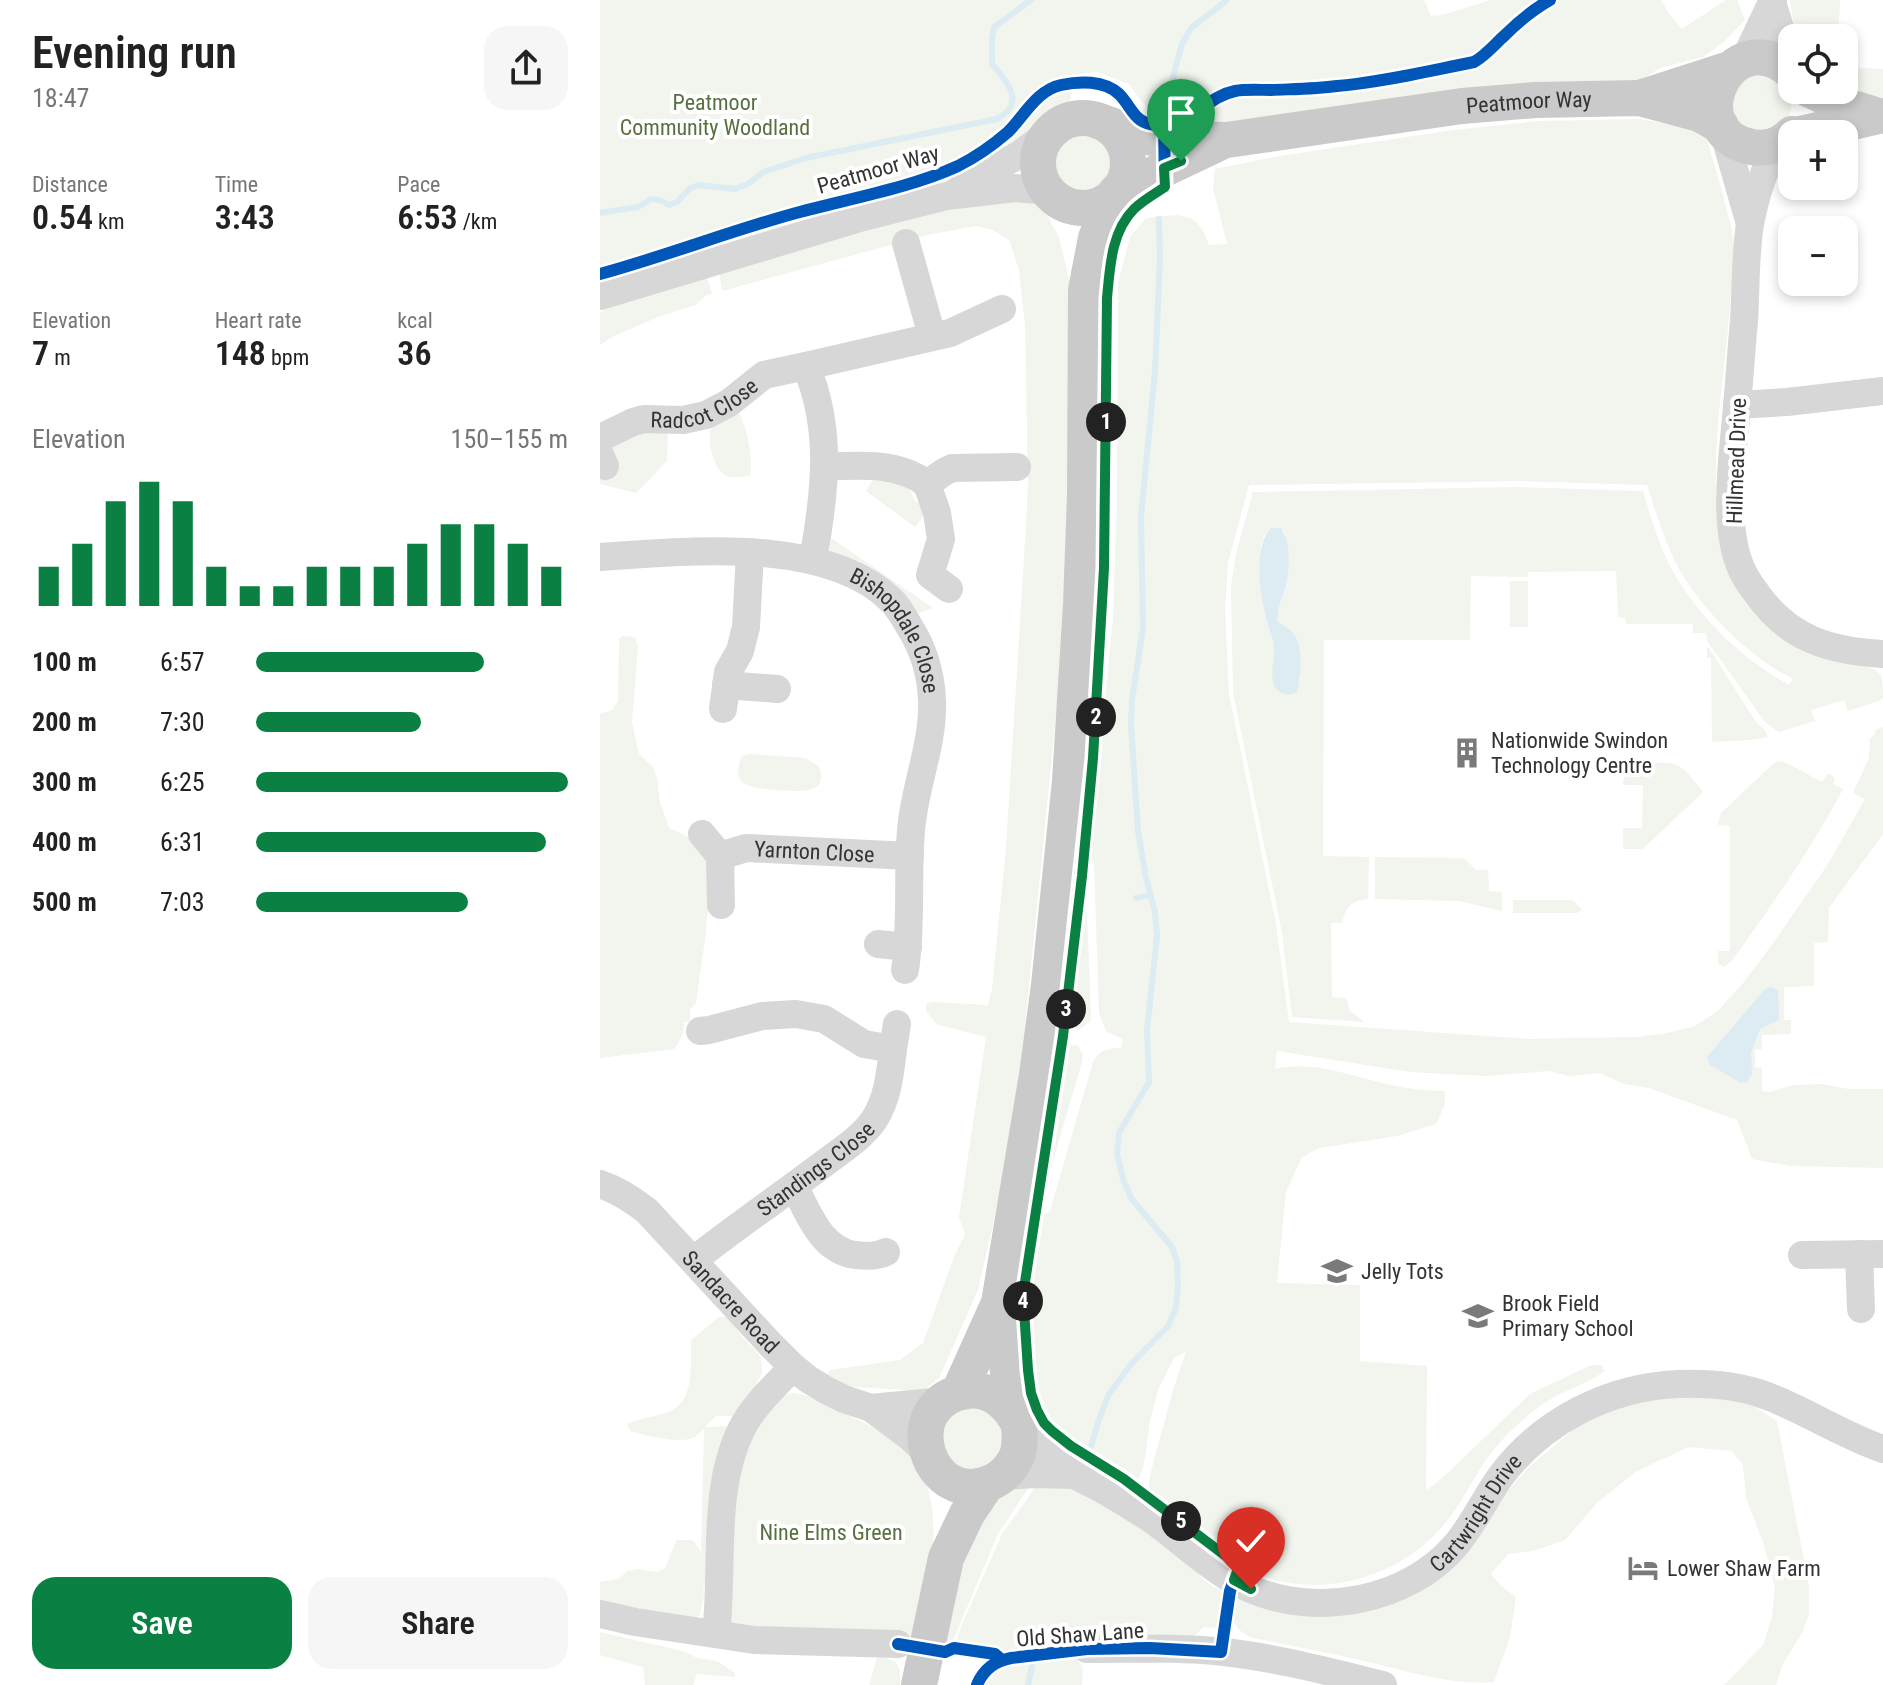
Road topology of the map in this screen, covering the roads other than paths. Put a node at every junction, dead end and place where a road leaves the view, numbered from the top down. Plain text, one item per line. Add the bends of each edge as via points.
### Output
1 (1773, 1) edge
2 (1779, 24) edge
3 (1778, 62) edge
4 (1737, 65) junction
5 (1640, 98) junction
6 (1840, 104) edge
7 (1881, 116) edge
8 (1098, 121) junction
9 (1858, 121) edge
10 (1722, 128) junction
11 (1054, 129) junction
12 (1227, 140) junction
13 (1778, 142) edge
14 (1778, 154) edge
15 (1114, 194) junction
16 (947, 196) junction
17 (1056, 198) junction
18 (1750, 225) junction
19 (906, 243) dead end
20 (1086, 290) junction
21 (602, 297) edge
22 (1002, 309) dead end
23 (932, 336) junction
24 (806, 366) junction
25 (1883, 391) edge
26 (1737, 405) junction
27 (602, 453) edge
28 (825, 467) junction
29 (1017, 467) dead end
30 (927, 484) junction
31 (750, 553) junction
32 (600, 557) edge
33 (813, 560) junction
34 (931, 576) dead end
35 (1883, 654) edge
36 (777, 689) dead end
37 (702, 834) dead end
38 (720, 856) junction
39 (910, 856) junction
40 (721, 905) dead end
41 (878, 944) dead end
42 (700, 1031) dead end
43 (600, 1184) edge
44 (794, 1186) junction
45 (886, 1252) dead end
46 (1871, 1254) edge
47 (1802, 1255) dead end
48 (694, 1260) junction
49 (999, 1303) junction
50 (1861, 1309) dead end
51 (793, 1367) junction
52 (951, 1397) junction
53 (871, 1408) junction
54 (1018, 1424) junction
55 (1883, 1449) edge
56 (932, 1462) junction
57 (1076, 1475) junction
58 (994, 1480) junction
59 (946, 1558) junction
60 (600, 1614) edge
61 (716, 1634) junction
62 (898, 1644) dead end
63 (1087, 1649) dead end
64 (919, 1685) edge
65 (1383, 1685) edge

1 - 2 street
1 - 4 street
3 - 4 main road via 1757,58
4 - 5 main road, Peatmoor Way
4 - 10 main road via 1716,93
5 - 10 main road, Peatmoor Way via 1700,114
5 - 12 main road, Peatmoor Way via 1462,106
6 - 7 main road
7 - 9 main road
8 - 11 main road via 1079,118
8 - 12 main road, Peatmoor Way via 1152,138
8 - 15 main road via 1120,138 1127,155 1126,173
10 - 13 main road, Peatmoor Way via 1746,146 1765,148
10 - 18 street, Hillmead Drive
11 - 16 street, Peatmoor Way
11 - 17 main road via 1042,143 1038,161 1041,180
12 - 15 main road, Peatmoor Way
14 - 18 street, Hillmead Drive via 1766,169
15 - 17 main road via 1086,207
15 - 20 main road via 1096,238
16 - 17 street, Peatmoor Way via 1015,188
16 - 21 street, Peatmoor Way
17 - 20 main road
18 - 26 street, Hillmead Drive
19 - 23 street
20 - 49 main road via 1084,527 1070,781 1037,1075
22 - 23 street, Radcot Close
23 - 24 street, Radcot Close
24 - 27 street, Radcot Close via 764,375 706,415 644,419 624,426
24 - 28 street via 822,416
25 - 26 street
26 - 35 street, Hillmead Drive via 1733,528 1749,583 1771,612 1804,637 1843,650
28 - 30 street via 887,467
28 - 33 street
29 - 30 street via 952,468
30 - 34 street via 941,539
31 - 32 street, Bishopdale Close
31 - 33 street, Bishopdale Close
31 - 36 street via 744,640 728,672 724,697
33 - 39 street, Bishopdale Close via 855,575 893,602 918,639 926,663 932,715
37 - 38 street, Yarnton Close
38 - 39 street, Yarnton Close via 746,848
38 - 40 street, Yarnton Close
39 - 41 street, Bishopdale Close via 907,959
42 - 44 street, Standings Close via 796,1014 824,1019 864,1044 895,1036 889,1085 873,1121
43 - 48 street, Sandacre Road via 647,1211
44 - 45 street via 834,1248 872,1257
44 - 48 street, Standings Close
46 - 47 street
46 - 50 street
48 - 51 street, Sandacre Road
49 - 52 main road
49 - 54 main road
51 - 53 street, Sandacre Road via 826,1390
51 - 61 street via 743,1426 727,1470
52 - 53 street, Sandacre Road
52 - 54 main road via 973,1390 987,1393 999,1398
52 - 56 main road via 936,1406 925,1429
53 - 56 street, Sandacre Road via 910,1437
54 - 57 street, Cartwright Drive
54 - 58 main road via 1016,1459
55 - 57 street, Cartwright Drive via 1744,1389 1679,1384 1620,1394 1587,1406 1542,1433 1501,1476 1452,1550 1421,1576 1358,1599 1320,1602 1251,1589 1139,1511
56 - 58 main road via 950,1481 962,1485
56 - 59 main road
57 - 58 street, Cartwright Drive
58 - 59 main road via 967,1514
59 - 64 main road
60 - 61 street
61 - 62 street
63 - 65 street, Old Shaw Lane via 1221,1652

